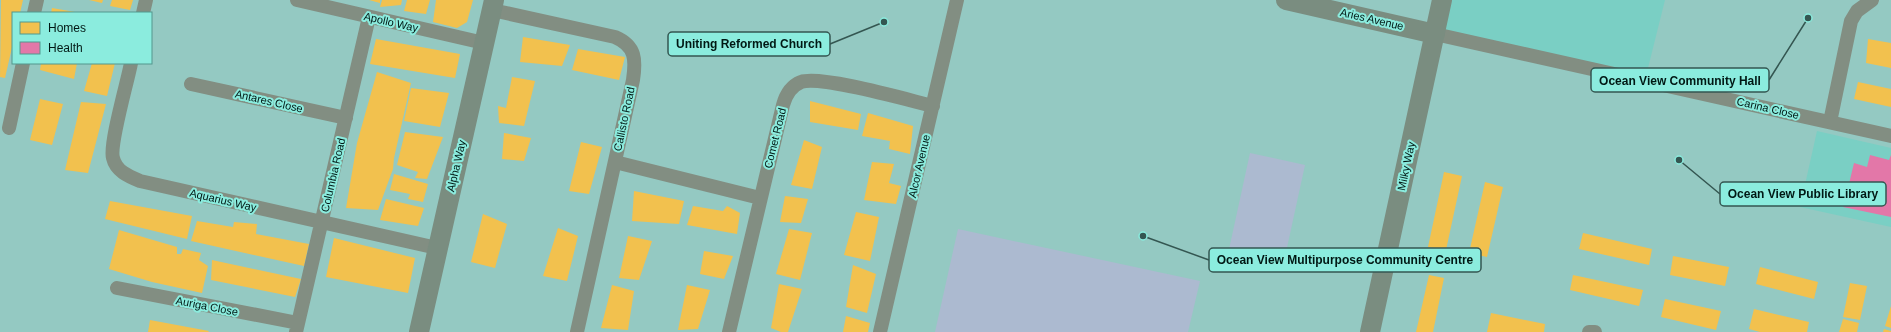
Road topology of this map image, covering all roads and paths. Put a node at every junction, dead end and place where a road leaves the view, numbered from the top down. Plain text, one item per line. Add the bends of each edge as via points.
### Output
1 (37, 0) edge
2 (146, 0) edge
3 (297, 0) edge
4 (957, 0) edge
5 (1286, 0) edge
6 (1442, 0) edge
7 (1872, 0) edge
8 (493, 5) edge
9 (34, 12) edge
10 (143, 12) edge
11 (369, 17) junction
12 (1435, 34) junction
13 (484, 43) junction
14 (23, 64) edge
15 (131, 64) edge
16 (191, 84) dead end
17 (933, 106) junction
18 (346, 118) junction
19 (1830, 122) junction
20 (9, 128) dead end
21 (1891, 136) edge
22 (615, 162) junction
23 (760, 198) junction
24 (323, 222) junction
25 (437, 248) junction
26 (117, 288) dead end
27 (297, 328) edge
28 (419, 332) edge
29 (576, 332) edge
30 (729, 332) edge
31 (880, 332) edge
32 (1370, 332) edge
33 (1589, 332) edge
34 (1595, 332) edge

1 - 9 street
2 - 10 street
3 - 11 street, Apollo Way
4 - 17 street, Alcor Avenue
5 - 12 street, Aries Avenue
6 - 12 street, Milky Way
7 - 19 street via 1857,11 1851,21
8 - 13 street, Alpha Way
8 - 22 street, Callisto Road via 615,38 629,46 633,54 634,71
11 - 13 street, Apollo Way
11 - 18 street, Columbia Road
12 - 19 street, Carina Close
12 - 32 street, Milky Way
13 - 25 street, Alpha Way
14 - 20 street
15 - 24 street, Aquarius Way via 112,149 112,157 120,170 140,181
16 - 18 street, Antares Close
17 - 23 street, Comet Road via 832,83 803,81 795,84 785,96
17 - 31 street, Alcor Avenue
18 - 24 street, Columbia Road
19 - 21 street, Carina Close
22 - 23 street
22 - 29 street, Callisto Road
23 - 30 street, Comet Road
24 - 25 street, Aquarius Way
24 - 27 street, Columbia Road
25 - 28 street, Alpha Way
26 - 27 street, Auriga Close
33 - 34 street

